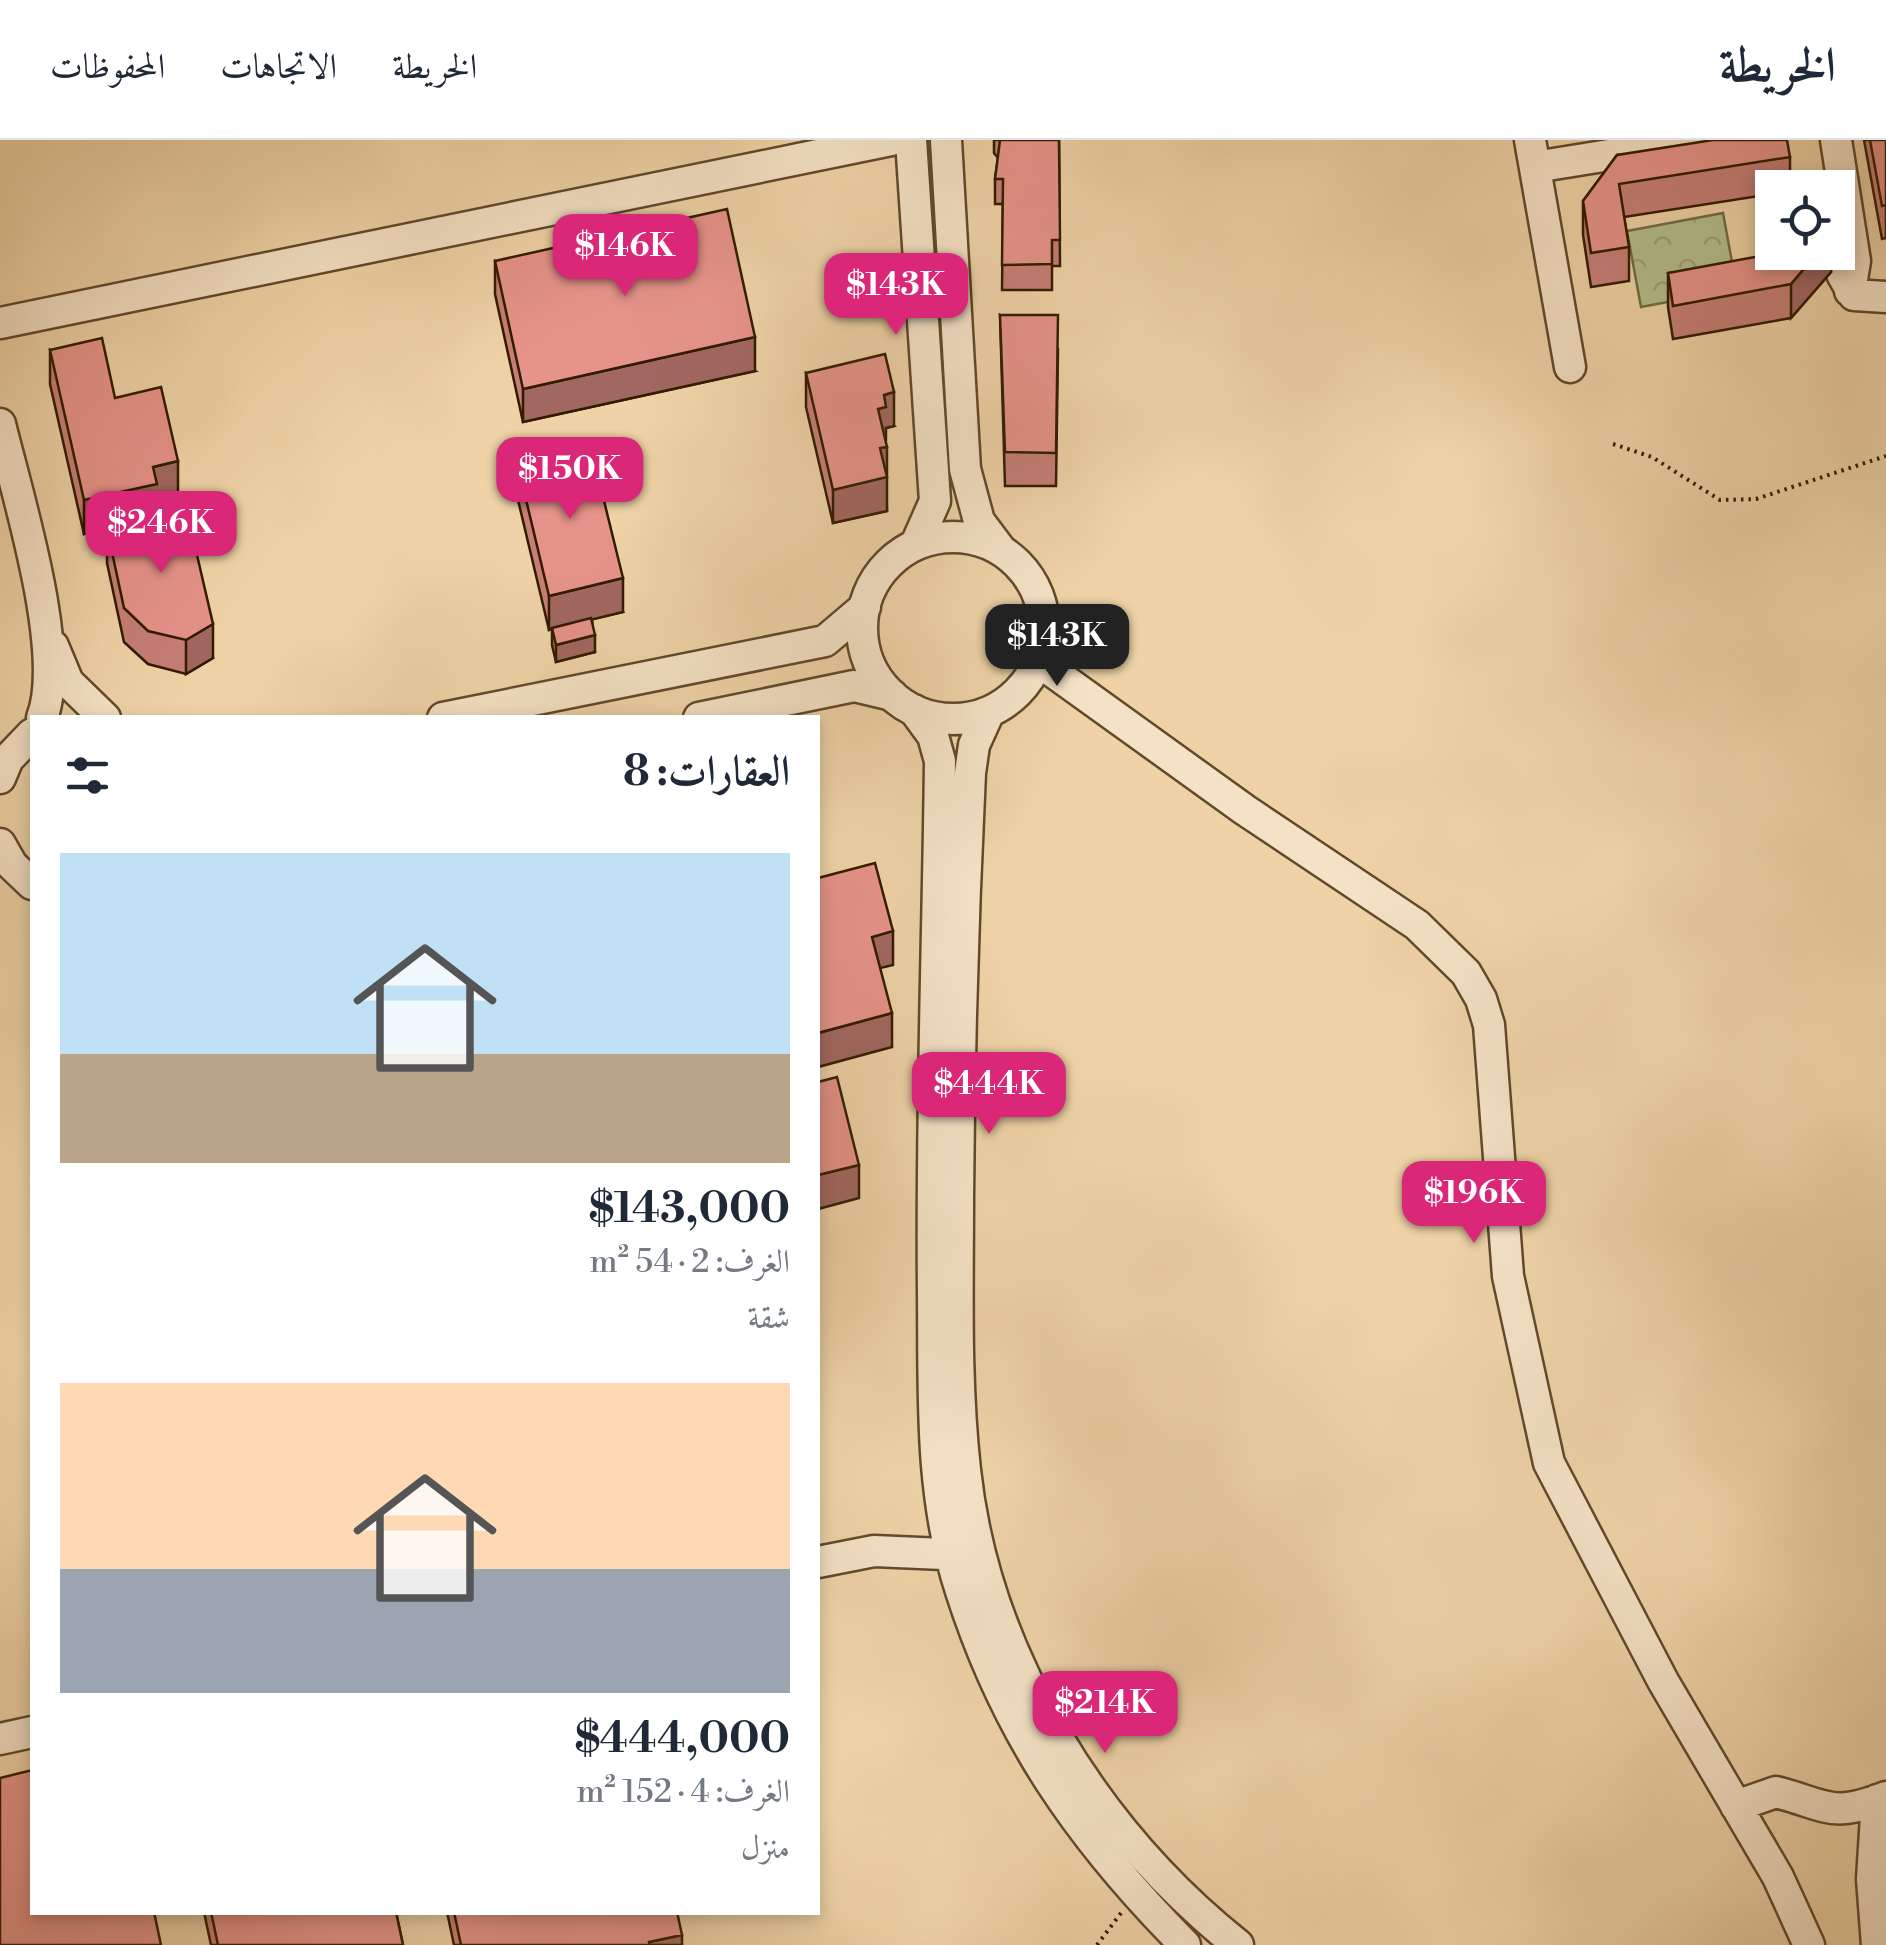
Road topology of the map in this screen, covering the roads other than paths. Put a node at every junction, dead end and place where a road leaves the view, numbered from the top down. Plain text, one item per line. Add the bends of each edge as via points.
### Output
1 (891, 140) edge
2 (911, 140) edge
3 (946, 140) edge
4 (1704, 140) edge
5 (1815, 140) edge
6 (1836, 140) edge
7 (1532, 154) edge
8 (1821, 170) edge
9 (1841, 270) edge
10 (1850, 291) junction
11 (1886, 297) edge
12 (0, 323) edge
13 (1570, 367) dead end
14 (0, 424) edge
15 (916, 544) junction
16 (1000, 548) junction
17 (865, 607) junction
18 (46, 629) junction
19 (1038, 661) junction
20 (903, 703) junction
21 (988, 712) junction
22 (39, 715) edge
23 (102, 715) edge
24 (458, 715) edge
25 (714, 715) edge
26 (30, 733) edge
27 (0, 778) edge
28 (951, 1552) junction
29 (984, 1558) junction
30 (820, 1562) edge
31 (30, 1732) edge
32 (0, 1739) edge
33 (1881, 1798) edge
34 (1736, 1806) junction
35 (1185, 1945) edge
36 (1238, 1945) edge
37 (1809, 1945) edge
38 (1876, 1945) edge

1 - 12 street
2 - 15 street via 934,487 931,515
3 - 16 street via 965,469 980,520
4 - 7 street
5 - 8 street
6 - 10 street via 1855,261
7 - 13 street
9 - 10 street
10 - 11 street via 1861,298
14 - 18 street
15 - 16 street via 958,536
15 - 17 street via 892,560
16 - 19 street via 1035,586 1043,610
17 - 20 street via 873,674
17 - 24 street via 825,642
18 - 22 street via 49,687
18 - 23 street via 68,682
19 - 21 street via 1010,700
19 - 34 street via 1418,925 1466,973 1489,1025 1508,1276 1549,1464 1608,1583
20 - 21 street via 938,718
20 - 25 street via 854,686
20 - 28 street via 933,736 940,760 934,1398 936,1466
21 - 29 street via 970,774 958,1172 958,1376 965,1473
26 - 27 street
28 - 29 street
28 - 30 street via 874,1551
28 - 35 street via 976,1632 1030,1754 1070,1816
29 - 36 street via 1020,1659 1082,1778 1130,1844
31 - 32 street
33 - 34 street via 1820,1809 1776,1792
33 - 38 street via 1872,1879
34 - 37 street

